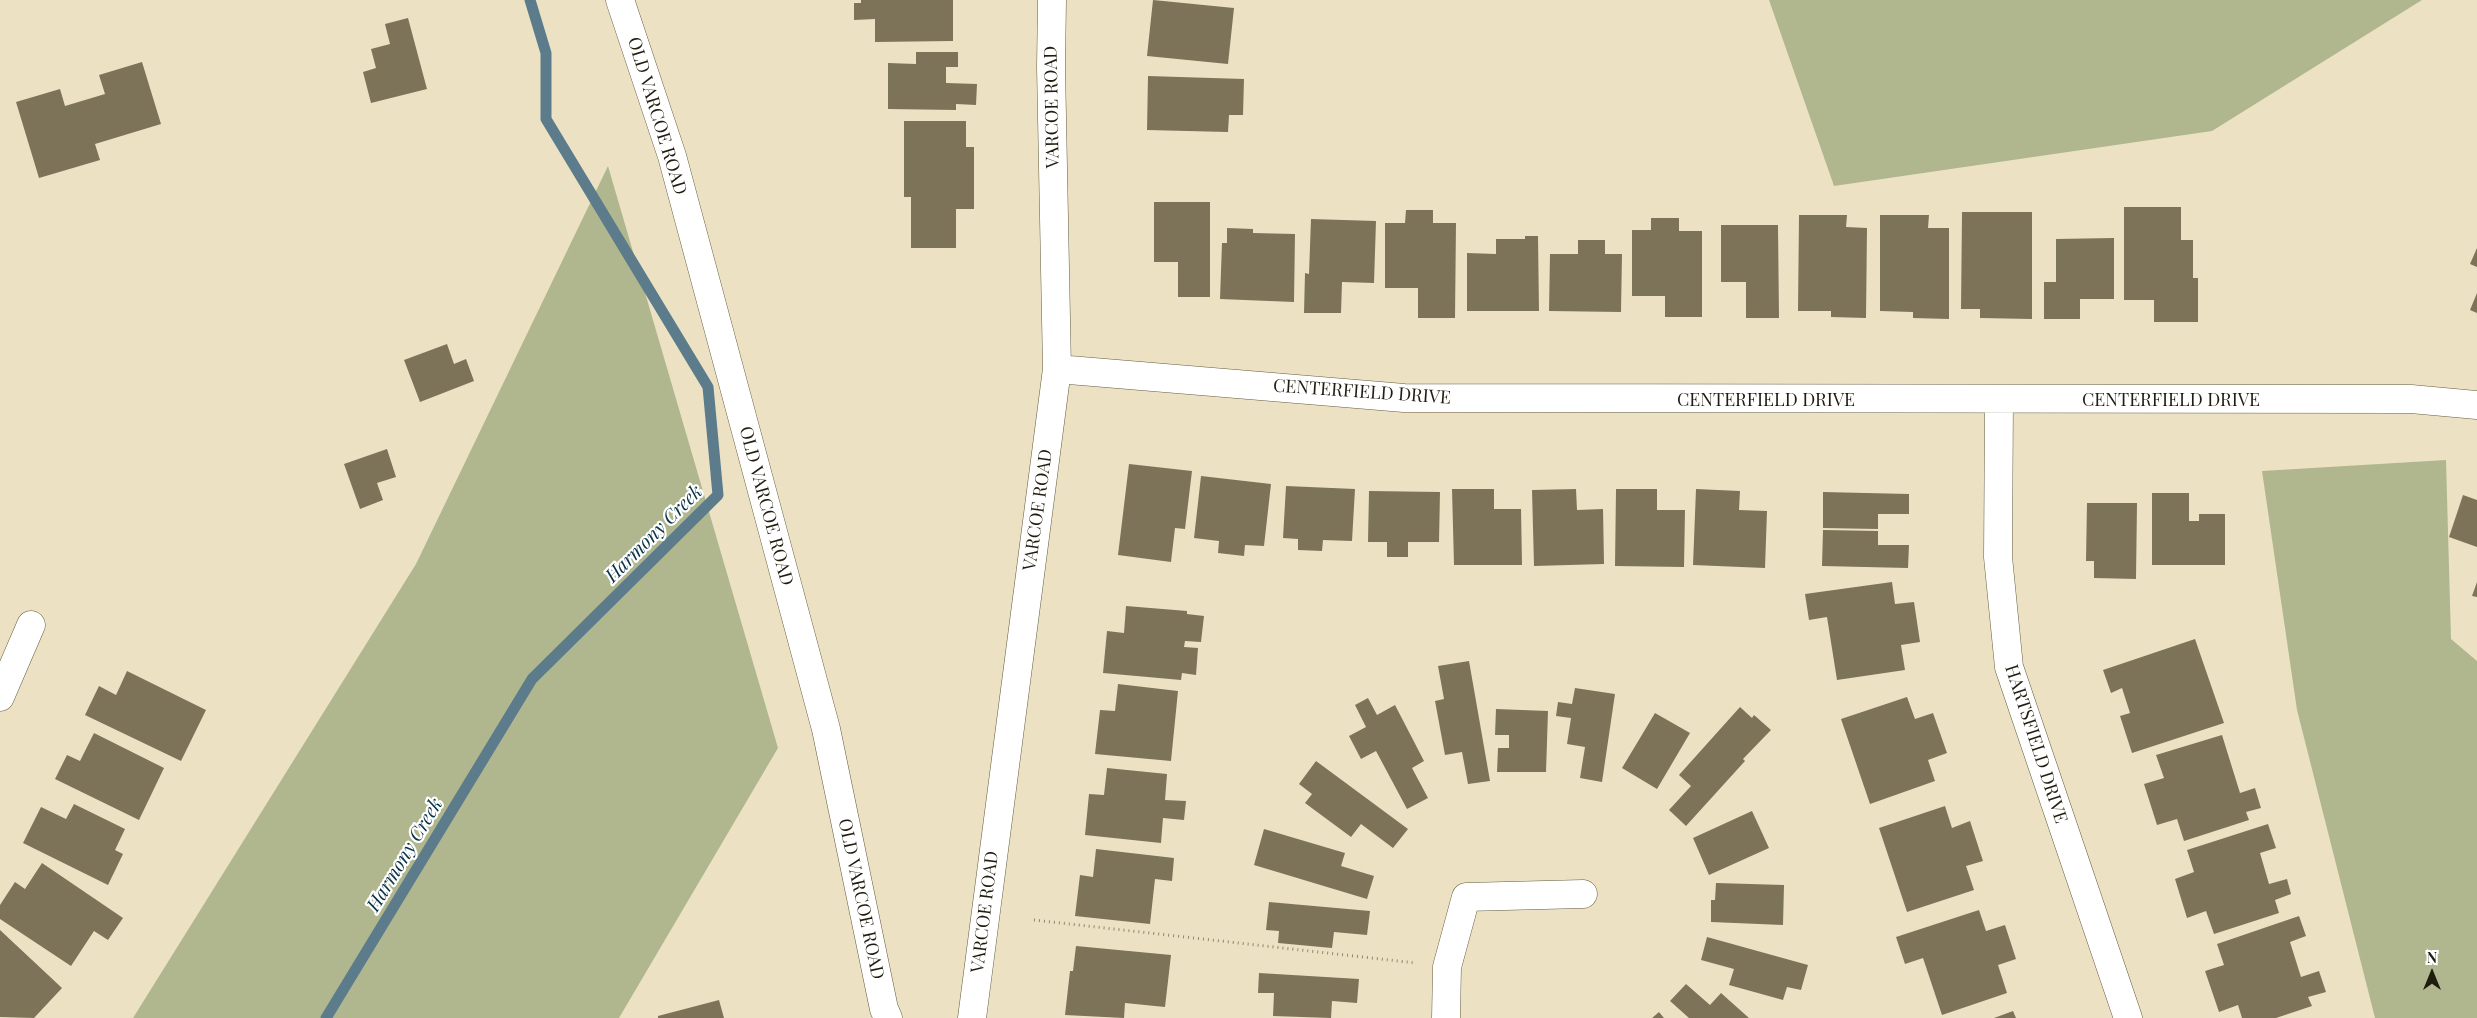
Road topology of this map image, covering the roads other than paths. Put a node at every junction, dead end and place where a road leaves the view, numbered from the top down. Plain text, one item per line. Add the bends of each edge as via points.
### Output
1 (620, 0) edge
2 (1052, 0) edge
3 (1057, 369) junction
4 (1999, 401) junction
5 (2477, 405) edge
6 (31, 625) dead end
7 (0, 697) edge
8 (1583, 894) dead end
9 (888, 1018) edge
10 (972, 1018) edge
11 (1446, 1018) edge
12 (2128, 1018) edge

1 - 9 street, OLD VARCOE ROAD via 672,156 824,719
2 - 3 street, VARCOE ROAD
3 - 4 street, CENTERFIELD DRIVE via 1404,398
3 - 10 street, VARCOE ROAD
4 - 5 street, CENTERFIELD DRIVE via 2411,399
4 - 12 street, HARTSFIELD DRIVE via 1998,557 2009,667
6 - 7 street
8 - 11 street via 1466,897 1447,967

